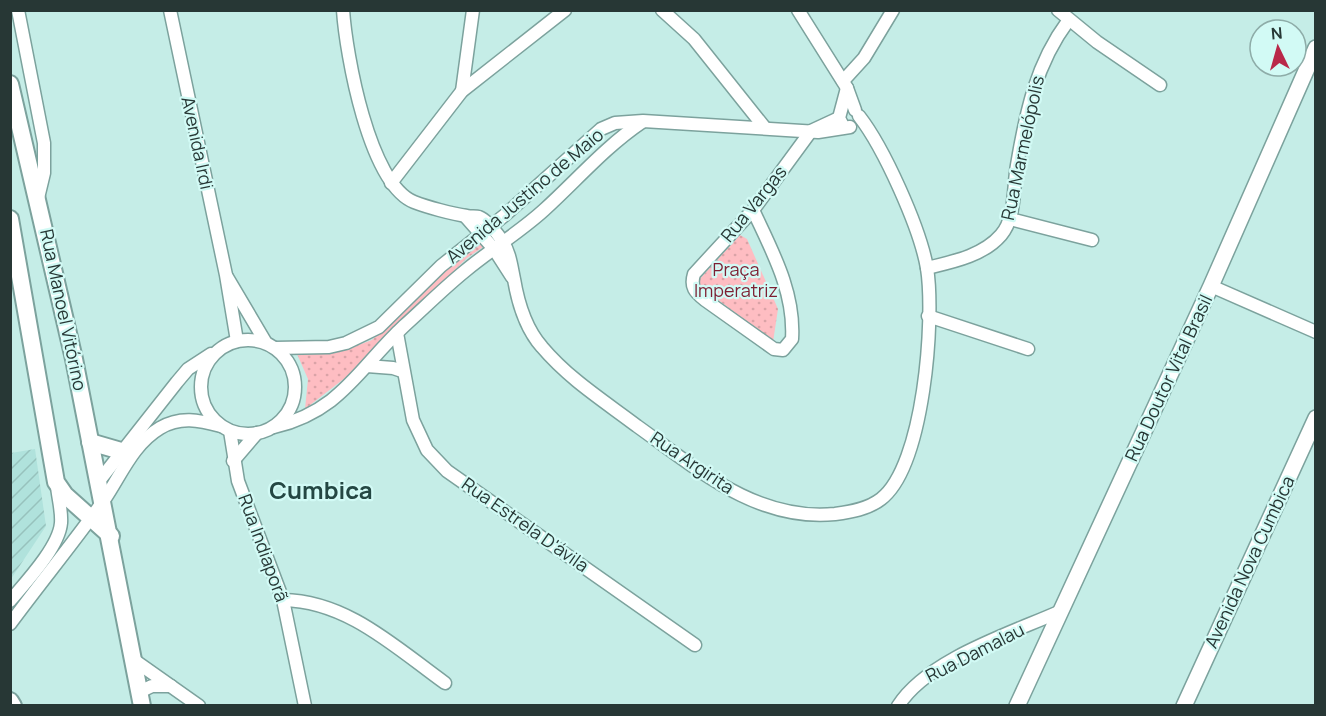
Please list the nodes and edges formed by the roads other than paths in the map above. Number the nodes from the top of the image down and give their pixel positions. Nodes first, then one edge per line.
1 (18, 10) edge
2 (170, 10) edge
3 (343, 10) edge
4 (472, 10) edge
5 (565, 10) edge
6 (662, 10) edge
7 (798, 10) edge
8 (893, 10) edge
9 (1058, 10) edge
10 (1068, 21) junction
11 (1316, 48) edge
12 (10, 84) edge
13 (845, 85) junction
14 (1160, 85) dead end
15 (462, 91) junction
16 (745, 102) junction
17 (850, 118) junction
18 (643, 121) junction
19 (739, 126) junction
20 (765, 128) junction
21 (811, 131) junction
22 (391, 183) junction
23 (38, 198) junction
24 (753, 210) junction
25 (10, 219) edge
26 (1010, 219) junction
27 (485, 230) junction
28 (1092, 240) dead end
29 (498, 245) junction
30 (927, 268) junction
31 (226, 275) junction
32 (1211, 285) junction
33 (928, 316) junction
34 (1316, 332) edge
35 (397, 333) junction
36 (237, 341) junction
37 (271, 346) junction
38 (1028, 349) dead end
39 (217, 351) junction
40 (367, 366) junction
41 (402, 371) junction
42 (1316, 418) edge
43 (274, 427) junction
44 (226, 428) junction
45 (257, 433) junction
46 (90, 442) junction
47 (121, 451) junction
48 (233, 461) junction
49 (56, 482) junction
50 (99, 482) junction
51 (103, 500) junction
52 (89, 516) junction
53 (111, 536) junction
54 (283, 600) junction
55 (10, 601) edge
56 (1061, 611) junction
57 (10, 624) edge
58 (694, 645) dead end
59 (132, 658) junction
60 (445, 683) dead end
61 (171, 686) junction
62 (140, 699) edge
63 (10, 701) edge
64 (13, 705) edge
65 (199, 705) edge
66 (305, 705) edge
67 (898, 705) edge
68 (1017, 705) edge
69 (1184, 705) edge

1 - 23 street
2 - 31 street, Avenida Irdi
3 - 22 street
4 - 15 street
5 - 15 street
6 - 16 street
7 - 13 street
8 - 13 street
9 - 10 street
10 - 14 street
10 - 26 street, Rua Marmelópolis
11 - 32 street, Rua Doutor Vital Brasil
12 - 23 main road, Rua Manoel Vitórino
13 - 17 street
15 - 22 street
16 - 19 street
16 - 20 street
17 - 21 street
17 - 30 street, Rua Argirita
18 - 19 street
18 - 27 street, Avenida Justino de Maio
18 - 29 street, Avenida Justino de Maio
19 - 20 street
20 - 21 street
21 - 24 street, Rua Vargas
22 - 27 street
23 - 46 main road, Rua Manoel Vitórino
24 - 24 street, Rua Vargas
25 - 49 main road, Rua Manoel Vitórino
26 - 28 street
26 - 30 street, Rua Marmelópolis
27 - 29 street, Rua Argirita
27 - 37 street, Avenida Justino de Maio
29 - 33 street, Rua Argirita
29 - 35 street, Avenida Justino de Maio
30 - 33 street, Rua Argirita
31 - 36 street, Avenida Irdi
31 - 37 street, Avenida Irdi
32 - 34 street
32 - 56 street, Rua Doutor Vital Brasil
33 - 38 street
35 - 40 street, Avenida Justino de Maio
35 - 41 street, Rua Estrela D'ávila
36 - 37 street
36 - 39 street
37 - 43 street
39 - 44 street
39 - 47 street
40 - 41 street
40 - 43 street, Avenida Justino de Maio
41 - 58 street, Rua Estrela D'ávila
42 - 69 street, Avenida Nova Cumbica
43 - 45 street
44 - 45 street
44 - 48 street, Rua Indiaporã
44 - 51 street
45 - 48 street
46 - 47 main road
46 - 50 main road, Rua Manoel Vitórino
47 - 50 street
48 - 54 street, Rua Indiaporã
49 - 52 main road
49 - 55 street, Rua Manoel Vitórino
50 - 51 main road, Rua Manoel Vitórino
51 - 52 street
51 - 53 main road, Rua Manoel Vitórino
52 - 53 main road
52 - 57 street
53 - 59 main road, Rua Manoel Vitórino
54 - 60 street
54 - 66 street, Rua Indiaporã
56 - 67 street, Rua Damalau
56 - 68 street, Rua Doutor Vital Brasil
59 - 61 street
59 - 62 main road, Rua Manoel Vitórino
61 - 62 street
61 - 65 street
63 - 64 main road

